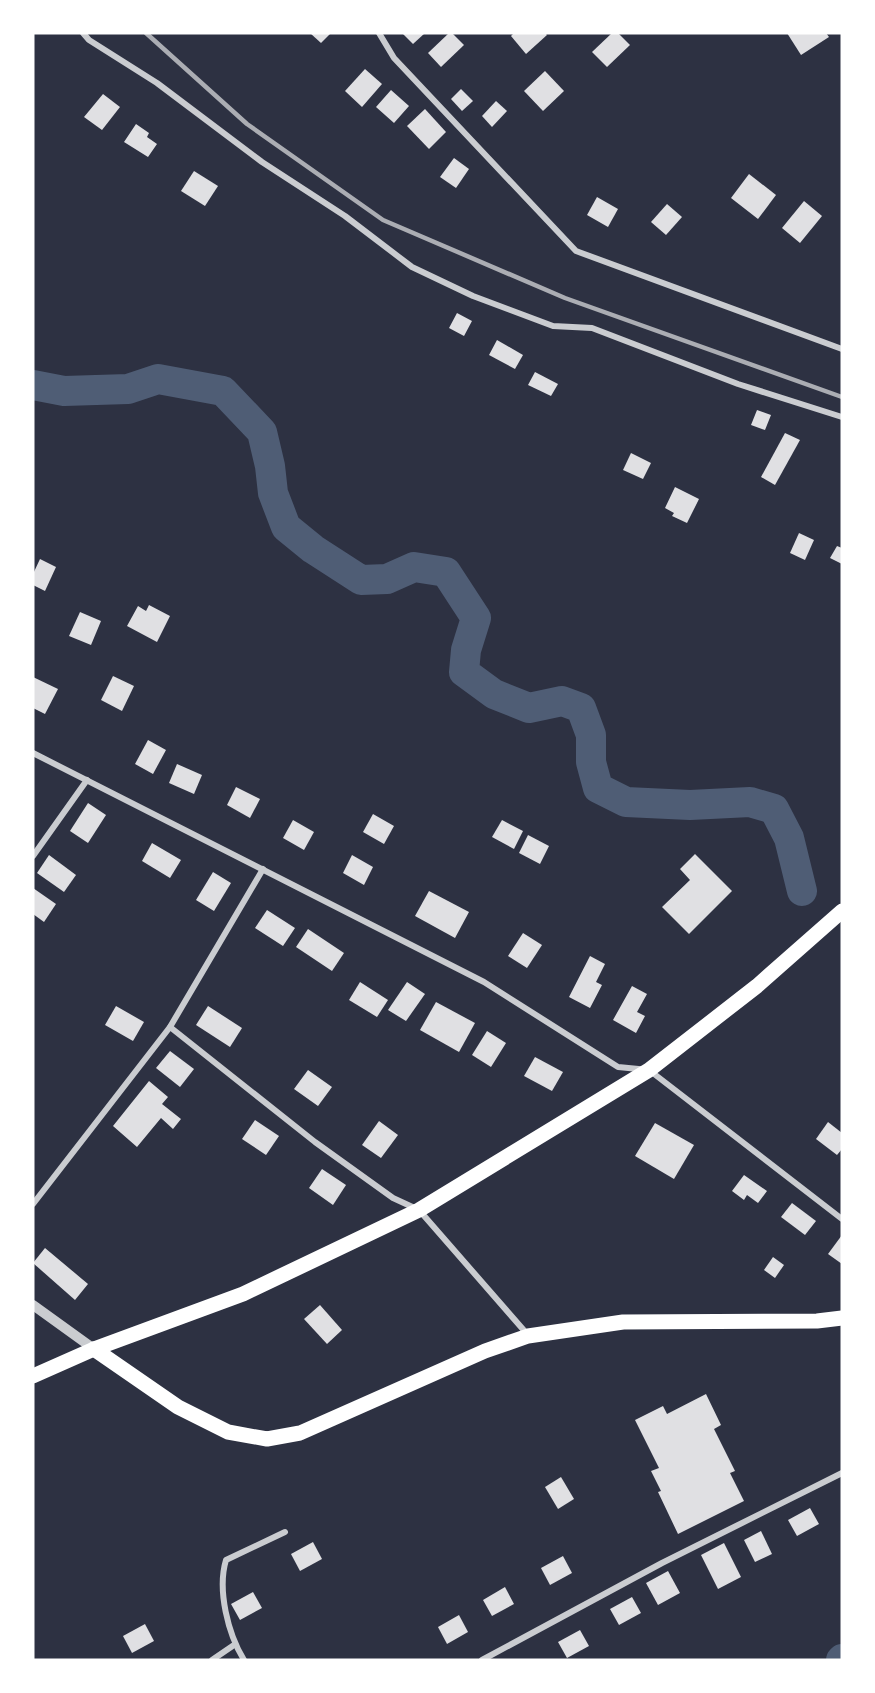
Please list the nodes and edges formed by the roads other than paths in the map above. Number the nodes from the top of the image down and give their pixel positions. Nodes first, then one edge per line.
1 (83, 33) edge
2 (379, 33) edge
3 (842, 349) edge
4 (842, 417) edge
5 (33, 753) edge
6 (87, 780) junction
7 (33, 856) edge
8 (263, 869) junction
9 (842, 911) edge
10 (170, 1027) junction
11 (649, 1070) junction
12 (33, 1204) edge
13 (420, 1210) junction
14 (842, 1219) edge
15 (33, 1305) edge
16 (842, 1318) edge
17 (528, 1336) junction
18 (94, 1349) junction
19 (33, 1376) edge
20 (842, 1473) edge
21 (285, 1532) dead end
22 (234, 1645) junction
23 (212, 1660) edge
24 (244, 1660) edge
25 (482, 1660) edge

1 - 4 street
2 - 3 street
5 - 6 street
6 - 7 street
6 - 8 street
8 - 10 street
8 - 11 street
9 - 11 main road
10 - 12 street
10 - 13 street
11 - 13 main road
11 - 14 street
13 - 17 street
13 - 18 main road
15 - 18 street
16 - 17 main road
17 - 18 main road
18 - 19 main road
20 - 25 street
21 - 22 street
22 - 23 street
22 - 24 street

